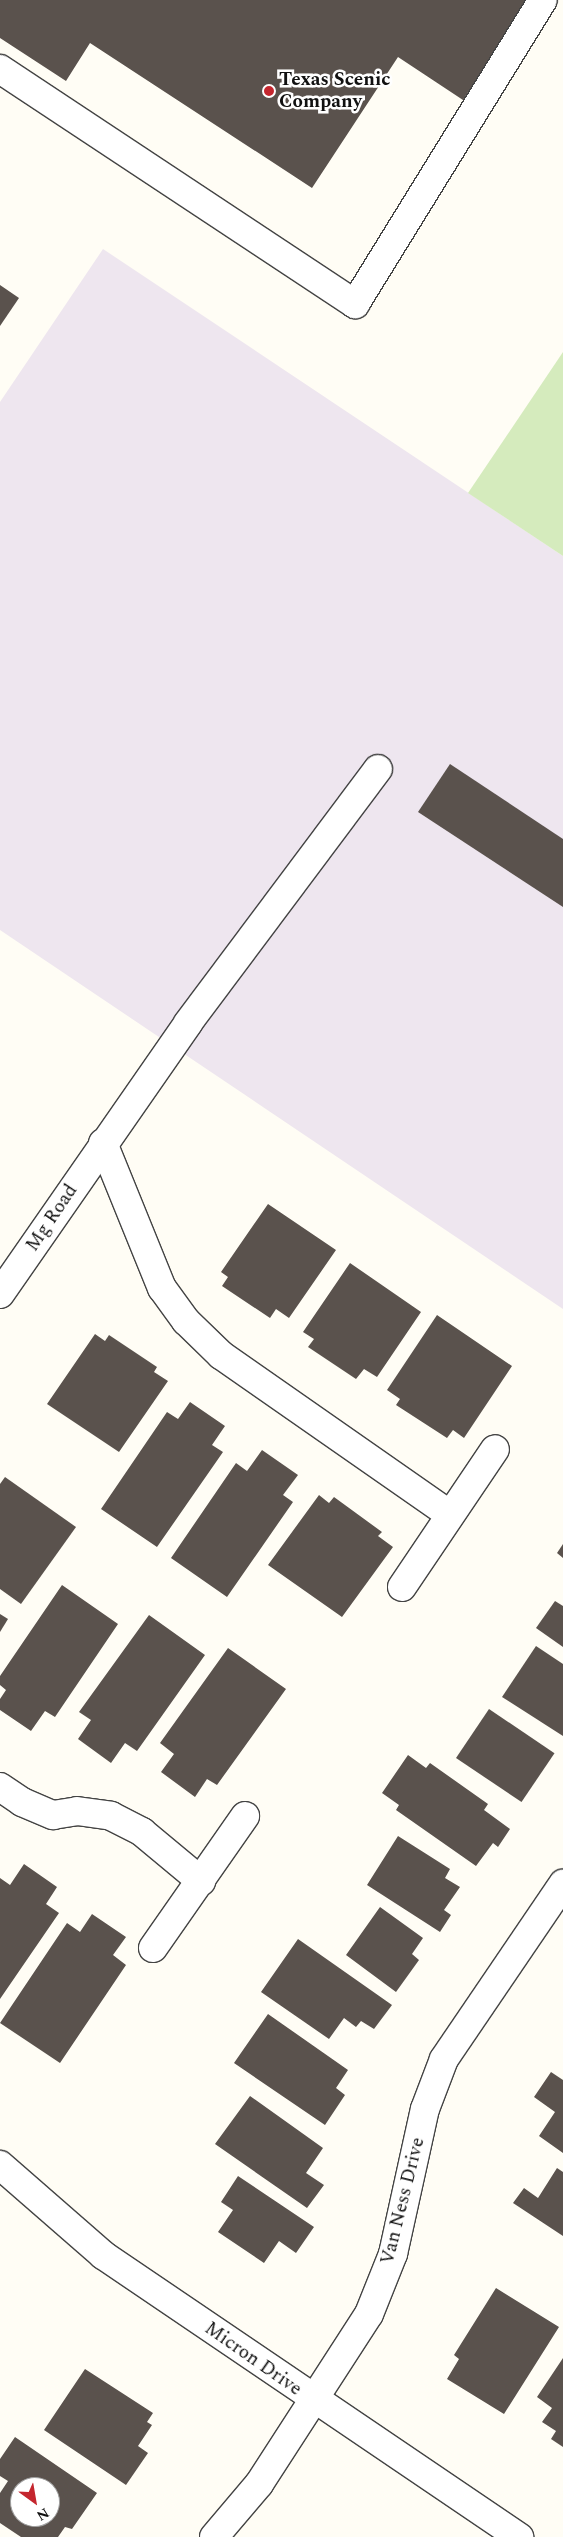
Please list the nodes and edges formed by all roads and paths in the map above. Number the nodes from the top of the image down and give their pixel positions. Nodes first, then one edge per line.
1 (543, 0) edge
2 (0, 69) edge
3 (378, 769) dead end
4 (103, 1143) junction
5 (0, 1294) edge
6 (495, 1449) dead end
7 (450, 1515) junction
8 (402, 1587) dead end
9 (0, 1787) edge
10 (245, 1816) dead end
11 (201, 1880) junction
12 (563, 1884) edge
13 (153, 1948) dead end
14 (0, 2165) edge
15 (312, 2399) junction
16 (214, 2537) edge
17 (519, 2537) edge

1 - 2 street
3 - 4 street, Mg Road
4 - 5 street, Mg Road
4 - 7 street
6 - 7 street
7 - 8 street
9 - 11 street
10 - 11 street
11 - 13 street
12 - 15 street, Van Ness Drive
14 - 15 street, Micron Drive
15 - 16 street, Van Ness Drive
15 - 17 street, Micron Drive

